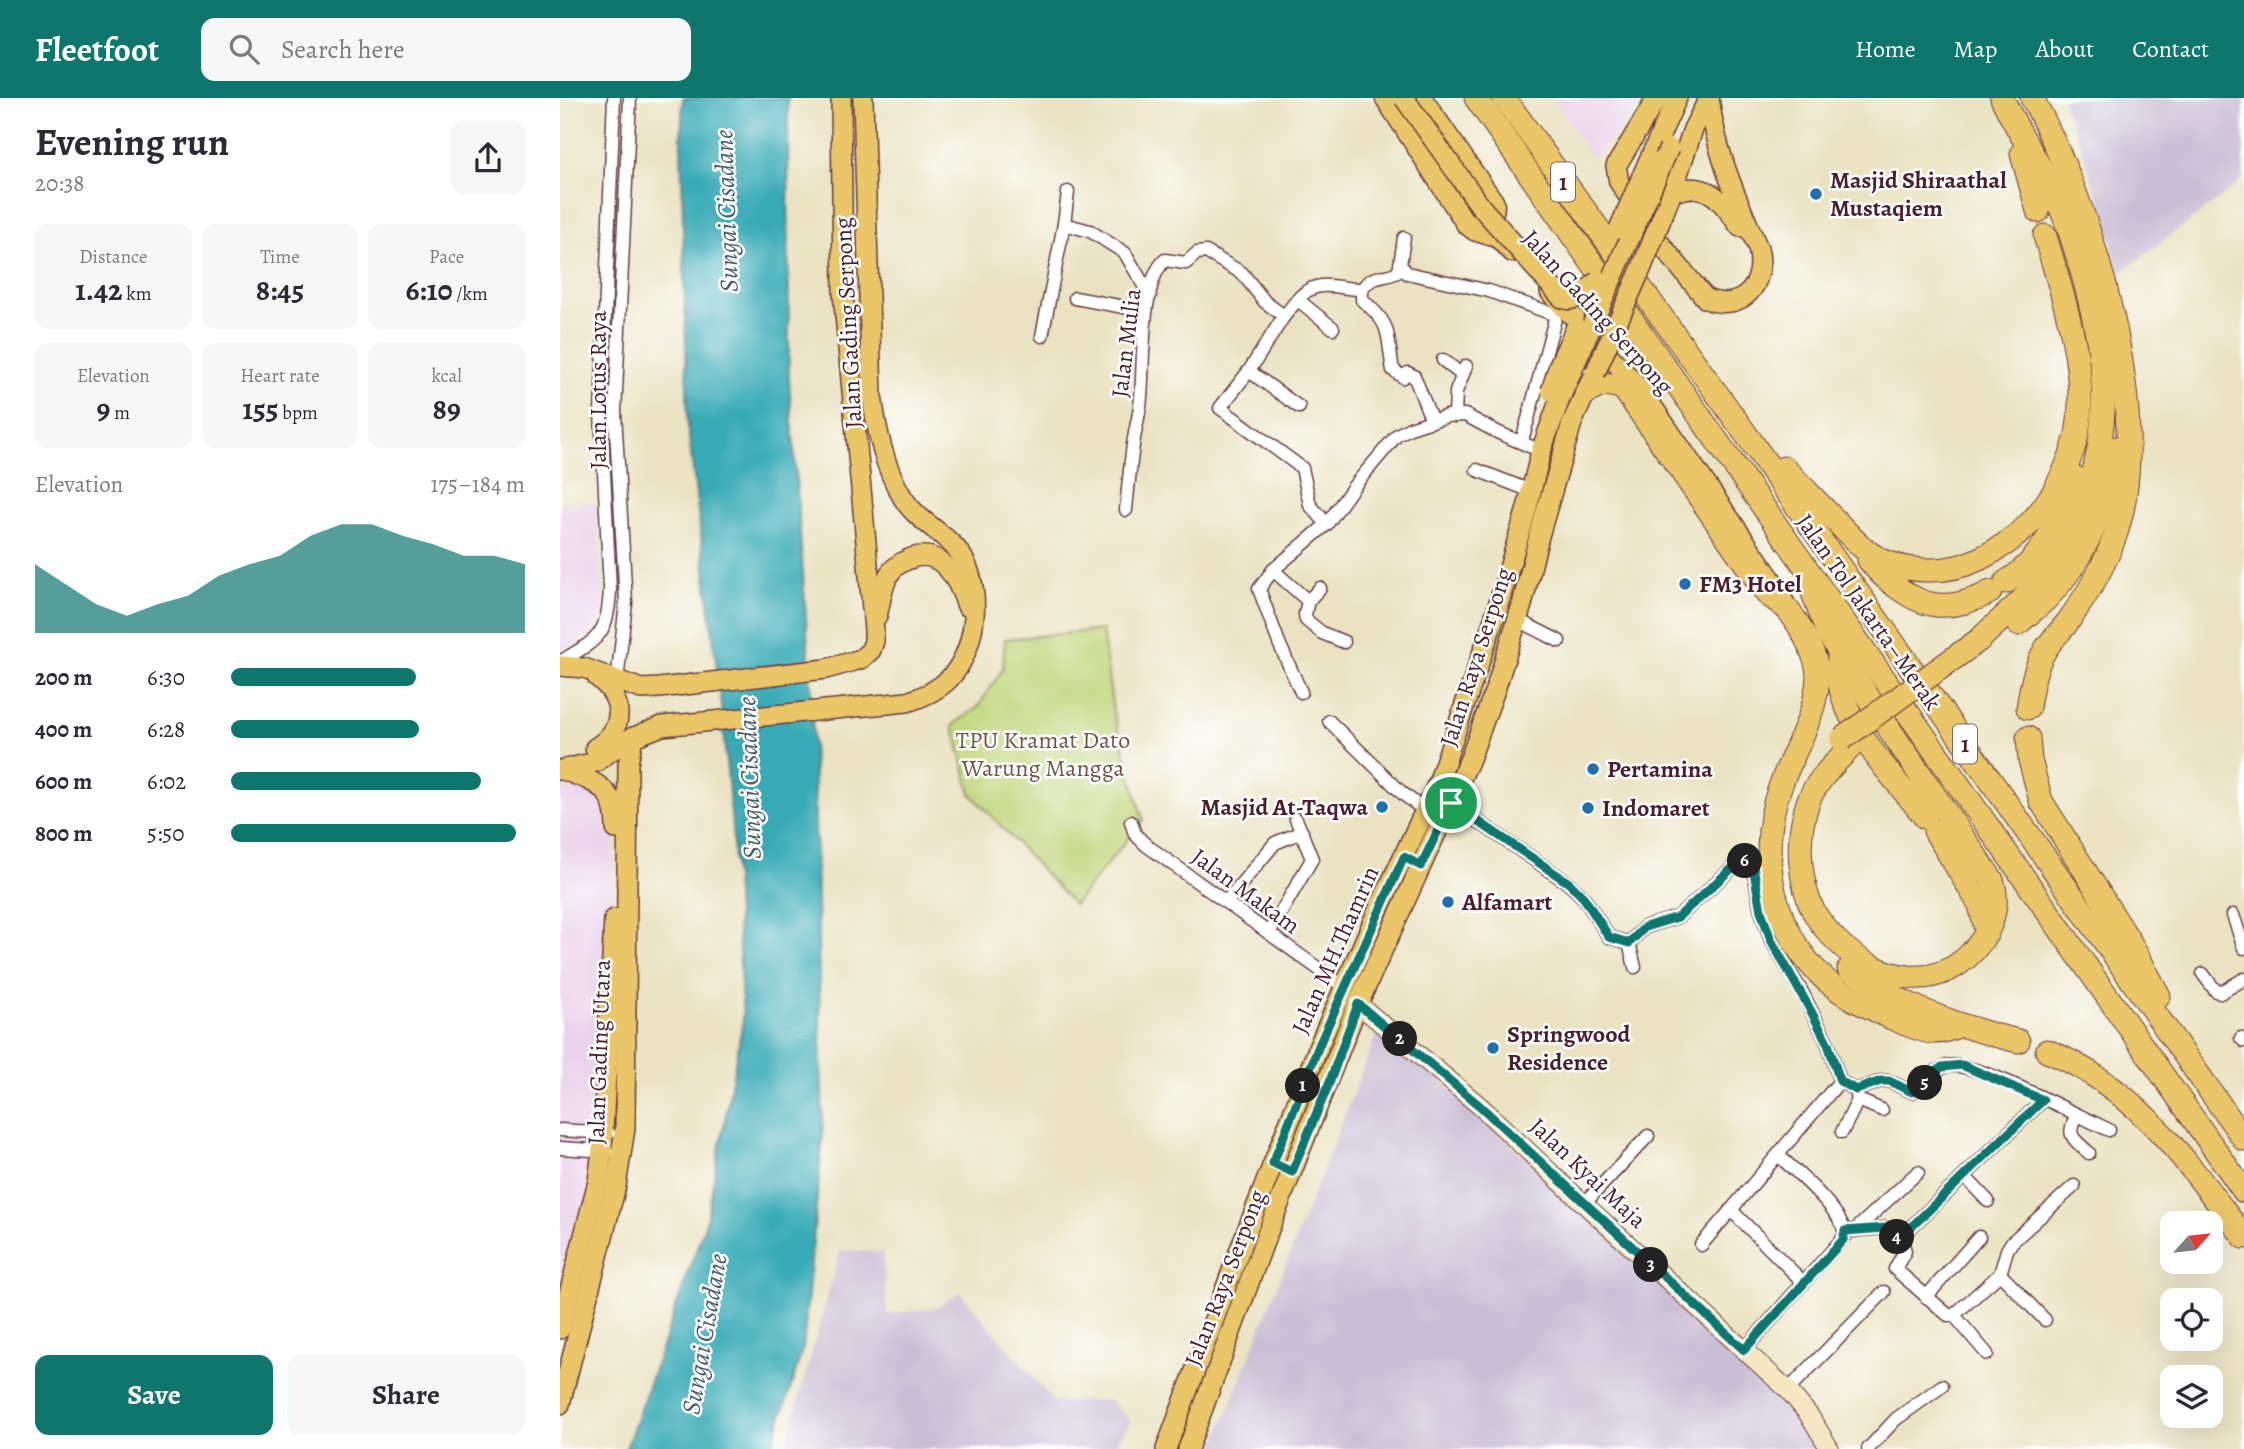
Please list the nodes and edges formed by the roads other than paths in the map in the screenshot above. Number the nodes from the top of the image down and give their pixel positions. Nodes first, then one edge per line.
1 (614, 98) edge
2 (630, 98) edge
3 (841, 98) edge
4 (863, 98) edge
5 (1385, 98) edge
6 (1404, 98) edge
7 (1422, 98) edge
8 (1476, 98) edge
9 (1504, 98) edge
10 (1657, 98) edge
11 (1677, 98) edge
12 (1689, 98) edge
13 (1709, 98) edge
14 (2002, 98) edge
15 (2032, 98) edge
16 (2014, 122) junction
17 (1671, 152) junction
18 (1068, 192) dead end
19 (1671, 194) junction
20 (1450, 200) junction
21 (2038, 211) dead end
22 (1064, 224) junction
23 (2045, 236) dead end
24 (1404, 238) dead end
25 (1402, 269) junction
26 (1598, 281) junction
27 (1362, 289) junction
28 (1696, 289) junction
29 (1150, 296) junction
30 (1075, 298) dead end
31 (1298, 300) junction
32 (2092, 310) junction
33 (1146, 311) junction
34 (1284, 316) junction
35 (1333, 328) dead end
36 (1042, 336) dead end
37 (2118, 346) junction
38 (1443, 360) dead end
39 (1249, 371) junction
40 (1590, 383) junction
41 (1559, 399) junction
42 (1299, 407) dead end
43 (1455, 415) junction
44 (1432, 421) junction
45 (1738, 423) junction
46 (1522, 441) junction
47 (1541, 451) junction
48 (1561, 459) junction
49 (1477, 470) dead end
50 (1529, 500) junction
51 (1126, 510) dead end
52 (1327, 524) junction
53 (1848, 533) junction
54 (1800, 559) junction
55 (1273, 570) junction
56 (1320, 588) dead end
57 (1308, 601) junction
58 (1787, 608) junction
59 (609, 614) junction
60 (1518, 620) junction
61 (624, 621) junction
62 (973, 623) junction
63 (874, 630) junction
64 (1559, 641) dead end
65 (1344, 642) dead end
66 (1983, 645) junction
67 (1839, 650) junction
68 (560, 664) edge
69 (588, 670) junction
70 (617, 681) junction
71 (1301, 692) dead end
72 (2028, 708) dead end
73 (1329, 720) dead end
74 (629, 738) junction
75 (2028, 738) dead end
76 (1846, 744) junction
77 (561, 765) edge
78 (1451, 803) junction
79 (1425, 811) junction
80 (1296, 819) dead end
81 (1131, 822) dead end
82 (1302, 832) junction
83 (1412, 861) junction
84 (1226, 902) junction
85 (2233, 915) dead end
86 (1269, 933) junction
87 (1987, 933) junction
88 (1629, 943) junction
89 (2244, 948) edge
90 (1635, 967) dead end
91 (2203, 974) dead end
92 (2244, 979) edge
93 (1345, 987) junction
94 (1358, 1004) junction
95 (1961, 1026) junction
96 (2018, 1041) dead end
97 (2047, 1051) dead end
98 (2192, 1065) junction
99 (1840, 1081) junction
100 (1857, 1095) junction
101 (2043, 1100) junction
102 (1882, 1110) dead end
103 (2077, 1115) junction
104 (560, 1130) edge
105 (2109, 1130) dead end
106 (1842, 1132) dead end
107 (1648, 1136) dead end
108 (2244, 1139) edge
109 (613, 1142) junction
110 (560, 1148) edge
111 (2089, 1153) dead end
112 (1777, 1155) junction
113 (1273, 1163) junction
114 (1918, 1171) dead end
115 (1292, 1172) junction
116 (1964, 1176) junction
117 (2074, 1186) dead end
118 (2244, 1191) edge
119 (1988, 1201) dead end
120 (1584, 1204) junction
121 (1731, 1210) junction
122 (1850, 1231) junction
123 (1979, 1237) dead end
124 (2244, 1237) edge
125 (1902, 1241) junction
126 (1701, 1245) dead end
127 (2000, 1274) junction
128 (1804, 1283) junction
129 (1884, 1292) dead end
130 (1926, 1297) junction
131 (1954, 1315) junction
132 (2045, 1320) dead end
133 (560, 1329) edge
134 (1744, 1350) junction
135 (1987, 1353) dead end
136 (1942, 1386) dead end
137 (1788, 1390) junction
138 (560, 1404) edge
139 (1166, 1449) edge
140 (1188, 1449) edge
141 (1830, 1449) edge
142 (1868, 1449) edge

1 - 59 street, Jalan Lotus Raya
2 - 61 street, Jalan Lotus Raya
3 - 63 main road, Jalan Gading Serpong
4 - 62 main road, Jalan Gading Serpong
5 - 20 main road, Jalan Gading Serpong
6 - 26 main road, Jalan Gading Serpong, bridge
7 - 20 main road
8 - 54 highway, Jalan Tol Jakarta–Merak / 1
9 - 45 highway, Jalan Tol Jakarta–Merak / 1
10 - 28 main road
11 - 17 main road
12 - 17 main road
13 - 17 main road
13 - 28 main road
14 - 16 highway
15 - 37 highway
16 - 21 highway
16 - 32 highway
17 - 19 main road, Jalan Raya Serpong
17 - 26 main road, bridge
17 - 41 main road
18 - 22 street
19 - 28 main road
19 - 40 main road, Jalan Raya Serpong, bridge
20 - 58 main road, Jalan Gading Serpong
22 - 29 street
22 - 36 street
23 - 53 highway
24 - 25 street
25 - 27 street
25 - 46 street
26 - 41 main road, bridge
27 - 31 street
27 - 44 street
29 - 33 street, Jalan Mulia
29 - 34 street, Jalan Mulia
30 - 33 street
31 - 34 street
31 - 35 street
32 - 53 highway
32 - 66 highway
33 - 51 street, Jalan Mulia
34 - 39 street
37 - 66 highway
37 - 72 highway
38 - 43 street
39 - 42 street
39 - 52 street
40 - 48 main road, Jalan Raya Serpong
40 - 58 highway
41 - 47 main road
41 - 48 main road, Jalan Raya Serpong
43 - 44 street
43 - 46 street
44 - 52 street
45 - 53 highway
45 - 98 highway, Jalan Tol Jakarta–Merak / 1
46 - 47 street
47 - 50 main road
48 - 60 main road, Jalan Raya Serpong
49 - 50 street
50 - 79 main road, Jalan MH.Thamrin
52 - 55 street
54 - 67 highway
54 - 118 highway, Jalan Tol Jakarta–Merak / 1
55 - 57 street
55 - 71 street
56 - 57 street
57 - 65 street
58 - 95 highway
59 - 61 street
59 - 68 street
60 - 64 street
60 - 78 main road, Jalan Raya Serpong
61 - 70 street, Jalan Lotus Raya
62 - 63 main road
62 - 74 main road, Jalan Gading Serpong
63 - 70 main road
66 - 76 highway
67 - 87 highway
67 - 87 highway
68 - 69 main road
69 - 70 main road
69 - 77 main road
73 - 79 street
74 - 77 main road, Jalan Gading Serpong
74 - 109 main road, Jalan Gading Utara
75 - 98 highway
76 - 87 highway
76 - 95 highway
77 - 109 main road, Jalan Gading Utara
78 - 83 main road, Jalan Raya Serpong
78 - 88 street
79 - 83 main road, Jalan MH.Thamrin
80 - 82 street
81 - 84 street, Jalan Makam
82 - 84 street
82 - 86 street
83 - 93 main road, Jalan MH.Thamrin
83 - 94 main road, Jalan Raya Serpong
84 - 86 street, Jalan Makam
85 - 89 street
86 - 93 street, Jalan Makam
88 - 90 street
88 - 99 street
91 - 92 street
93 - 113 main road, Jalan MH.Thamrin
94 - 115 main road, Jalan Raya Serpong
94 - 120 main road, Jalan Kyai Maja
95 - 96 highway
97 - 124 highway
98 - 108 highway, Jalan Tol Jakarta–Merak / 1
99 - 100 street
99 - 112 street
100 - 101 street
100 - 102 street
100 - 106 street
101 - 103 street
101 - 116 street
103 - 105 street
103 - 111 street
104 - 109 street
107 - 120 street
109 - 110 street
109 - 133 main road, Jalan Gading Utara
109 - 138 main road, Jalan Gading Utara
112 - 121 street
112 - 122 street
113 - 115 main road
113 - 139 main road, Jalan MH.Thamrin
114 - 122 street
115 - 140 main road, Jalan Raya Serpong
116 - 119 street
116 - 125 street
117 - 127 street
120 - 134 main road, Jalan Kyai Maja
121 - 126 street
121 - 128 street
122 - 125 street
122 - 128 street
123 - 130 street
125 - 130 street
127 - 131 street
127 - 132 street
128 - 134 street
129 - 137 street
130 - 131 street
131 - 135 street
134 - 137 main road, Jalan Kyai Maja
136 - 142 street
137 - 141 main road, Jalan Kyai Maja

